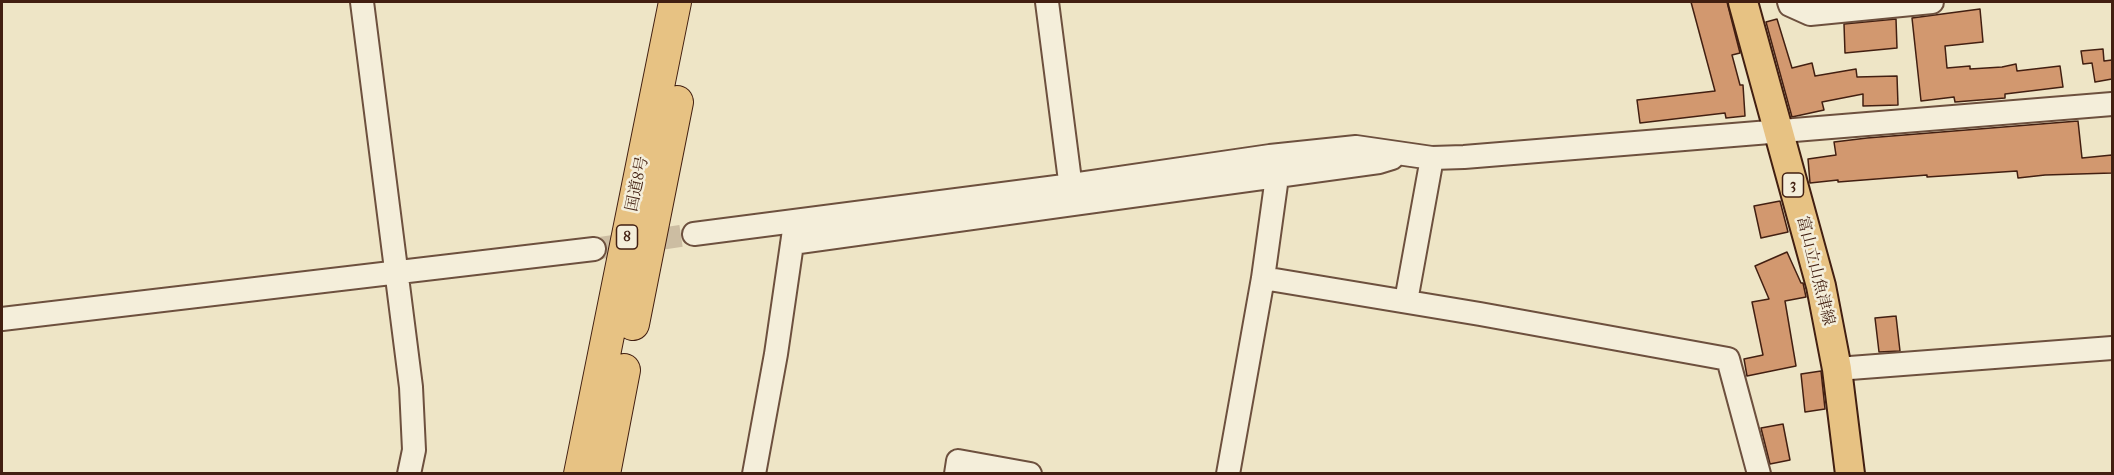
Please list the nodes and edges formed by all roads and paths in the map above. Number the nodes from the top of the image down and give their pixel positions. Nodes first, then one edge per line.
1 (362, 2) edge
2 (675, 2) edge
3 (697, 2) edge
4 (1047, 2) edge
5 (1743, 2) edge
6 (1789, 2) edge
7 (1932, 2) edge
8 (2112, 104) edge
9 (1779, 132) junction
10 (1398, 152) junction
11 (1432, 158) junction
12 (1277, 177) junction
13 (1073, 194) junction
14 (794, 233) junction
15 (694, 234) tunnel mouth
16 (594, 249) tunnel mouth
17 (397, 273) junction
18 (1263, 278) junction
19 (1406, 301) junction
20 (2, 320) edge
21 (2112, 348) edge
22 (1837, 369) junction
23 (409, 474) edge
24 (580, 474) edge
25 (604, 474) edge
26 (754, 474) edge
27 (956, 474) edge
28 (1030, 474) edge
29 (1228, 474) edge
30 (1759, 474) edge
31 (1850, 474) edge

1 - 17 street
2 - 24 highway, 国道8号 / 8
3 - 25 highway, 国道8号 / 8
4 - 13 street
5 - 9 main road, 富山立山魚津線 / 3
6 - 7 street
8 - 9 street
9 - 11 street
9 - 22 main road, 富山立山魚津線 / 3
10 - 11 street
10 - 12 street
10 - 13 street
11 - 19 street
12 - 13 street
12 - 18 street
13 - 14 street
14 - 15 street
14 - 26 street
16 - 17 street
17 - 20 street
17 - 23 street
18 - 19 street
18 - 29 street
19 - 30 street
21 - 22 street
22 - 31 main road, 富山立山魚津線 / 3
27 - 28 street

